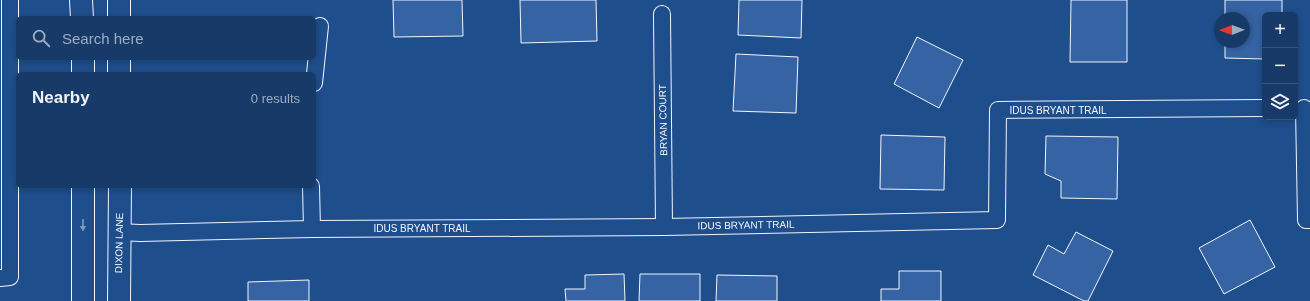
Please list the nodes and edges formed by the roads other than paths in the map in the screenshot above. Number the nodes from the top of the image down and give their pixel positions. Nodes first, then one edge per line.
1 (10, 0) edge
2 (81, 0) edge
3 (119, 0) edge
4 (662, 14) dead end
5 (82, 16) edge
6 (119, 16) edge
7 (320, 26) dead end
8 (83, 60) edge
9 (119, 60) edge
10 (83, 72) edge
11 (119, 72) edge
12 (315, 72) edge
13 (1262, 108) edge
14 (1303, 108) edge
15 (83, 188) edge
16 (120, 188) edge
17 (311, 188) edge
18 (1310, 220) edge
19 (664, 227) junction
20 (312, 229) junction
21 (119, 232) junction
22 (5, 278) edge
23 (83, 301) edge
24 (118, 301) edge

1 - 22 street
2 - 5 main road
3 - 6 main road
4 - 19 street, BRYAN COURT
7 - 12 street
8 - 10 main road
9 - 11 main road
13 - 19 street, IDUS BRYANT TRAIL
14 - 18 street
15 -> 23 main road
16 - 21 main road, DIXON LANE
17 - 20 street
19 - 20 street, IDUS BRYANT TRAIL
20 - 21 street, IDUS BRYANT TRAIL
21 - 24 main road, DIXON LANE

